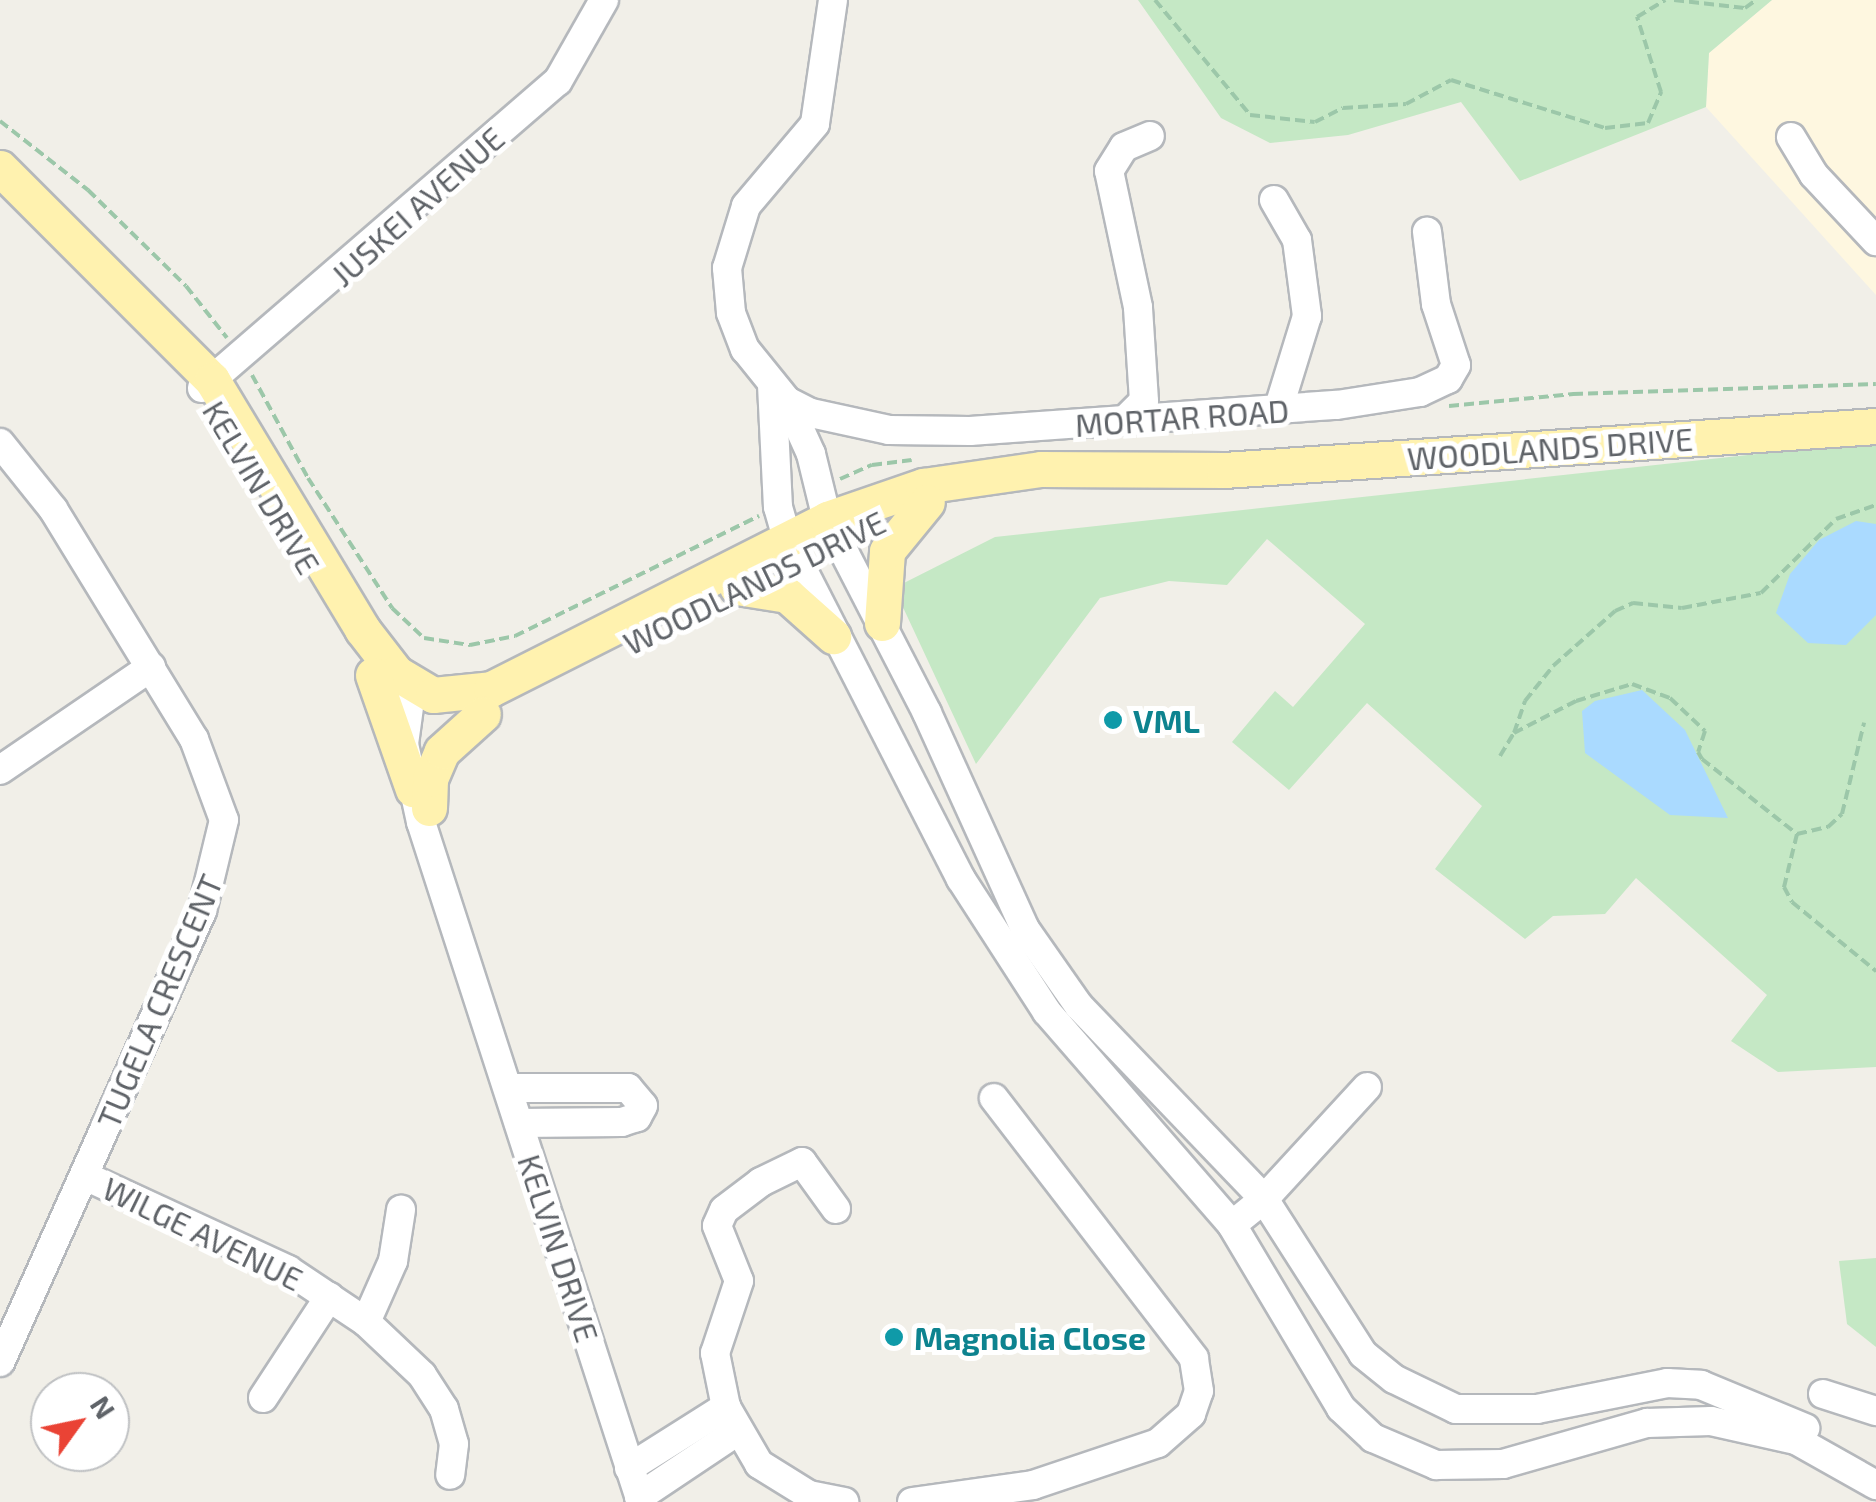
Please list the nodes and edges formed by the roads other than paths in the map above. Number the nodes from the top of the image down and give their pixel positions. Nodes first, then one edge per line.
1 (604, 0) edge
2 (833, 0) edge
3 (1150, 136) dead end
4 (1791, 137) dead end
5 (0, 168) edge
6 (1274, 200) dead end
7 (1873, 229) edge
8 (1427, 232) dead end
9 (207, 384) junction
10 (779, 393) junction
11 (1278, 410) junction
12 (1124, 421) junction
13 (1876, 426) edge
14 (0, 443) edge
15 (1224, 470) junction
16 (927, 502) junction
17 (831, 528) junction
18 (791, 548) junction
19 (737, 586) junction
20 (882, 624) junction
21 (833, 636) junction
22 (151, 668) junction
23 (373, 675) junction
24 (414, 698) junction
25 (483, 714) junction
26 (0, 770) edge
27 (421, 798) junction
28 (1367, 1087) dead end
29 (509, 1088) junction
30 (994, 1098) dead end
31 (519, 1123) junction
32 (568, 1123) junction
33 (532, 1164) junction
34 (85, 1176) junction
35 (1264, 1199) junction
36 (836, 1209) dead end
37 (401, 1210) dead end
38 (1232, 1225) junction
39 (329, 1297) junction
40 (366, 1322) junction
41 (0, 1362) edge
42 (1823, 1394) dead end
43 (262, 1398) dead end
44 (1876, 1411) edge
45 (613, 1417) junction
46 (732, 1419) junction
47 (678, 1439) junction
48 (1876, 1467) edge
49 (630, 1468) junction
50 (450, 1475) dead end
51 (1876, 1485) edge
52 (647, 1500) edge
53 (844, 1502) edge
54 (912, 1502) edge

1 - 9 street, JUSKEI AVENUE
2 - 10 street
3 - 12 street
4 - 7 street
5 - 9 main road, KELVIN DRIVE
6 - 11 street
8 - 11 street, MORTAR ROAD
9 - 23 main road, KELVIN DRIVE
9 - 24 main road, KELVIN DRIVE
10 - 12 street, MORTAR ROAD
10 - 17 street
10 - 18 street
11 - 12 street, MORTAR ROAD
13 - 15 main road, WOODLANDS DRIVE
14 - 22 street, TUGELA CRESCENT
15 - 16 main road, WOODLANDS DRIVE
15 - 17 main road, WOODLANDS DRIVE
16 - 17 main road, WOODLANDS DRIVE
16 - 20 main road
17 - 18 main road, WOODLANDS DRIVE
17 - 20 street
18 - 19 main road, WOODLANDS DRIVE
18 - 21 street
18 - 24 main road, WOODLANDS DRIVE
19 - 21 main road
19 - 25 main road, WOODLANDS DRIVE
20 - 35 street
21 - 38 street
22 - 26 street
22 - 34 street, TUGELA CRESCENT
23 - 24 main road, KELVIN DRIVE
23 - 27 main road
24 - 25 main road, WOODLANDS DRIVE
24 - 27 street, KELVIN DRIVE
25 - 27 main road
27 - 29 street, KELVIN DRIVE
28 - 35 street
29 - 31 street, KELVIN DRIVE
29 - 32 street
30 - 54 street
31 - 32 street
31 - 33 street, KELVIN DRIVE
32 - 33 street
33 - 45 street, KELVIN DRIVE
34 - 39 street, WILGE AVENUE
34 - 41 street, TUGELA CRESCENT
35 - 38 street
35 - 48 street
36 - 46 street
37 - 40 street
38 - 51 street
39 - 40 street, WILGE AVENUE
39 - 43 street
40 - 50 street, WILGE AVENUE
42 - 44 street
45 - 47 street
45 - 49 street, KELVIN DRIVE
46 - 47 street
46 - 52 street
46 - 53 street
47 - 49 street
49 - 52 street, KELVIN DRIVE

